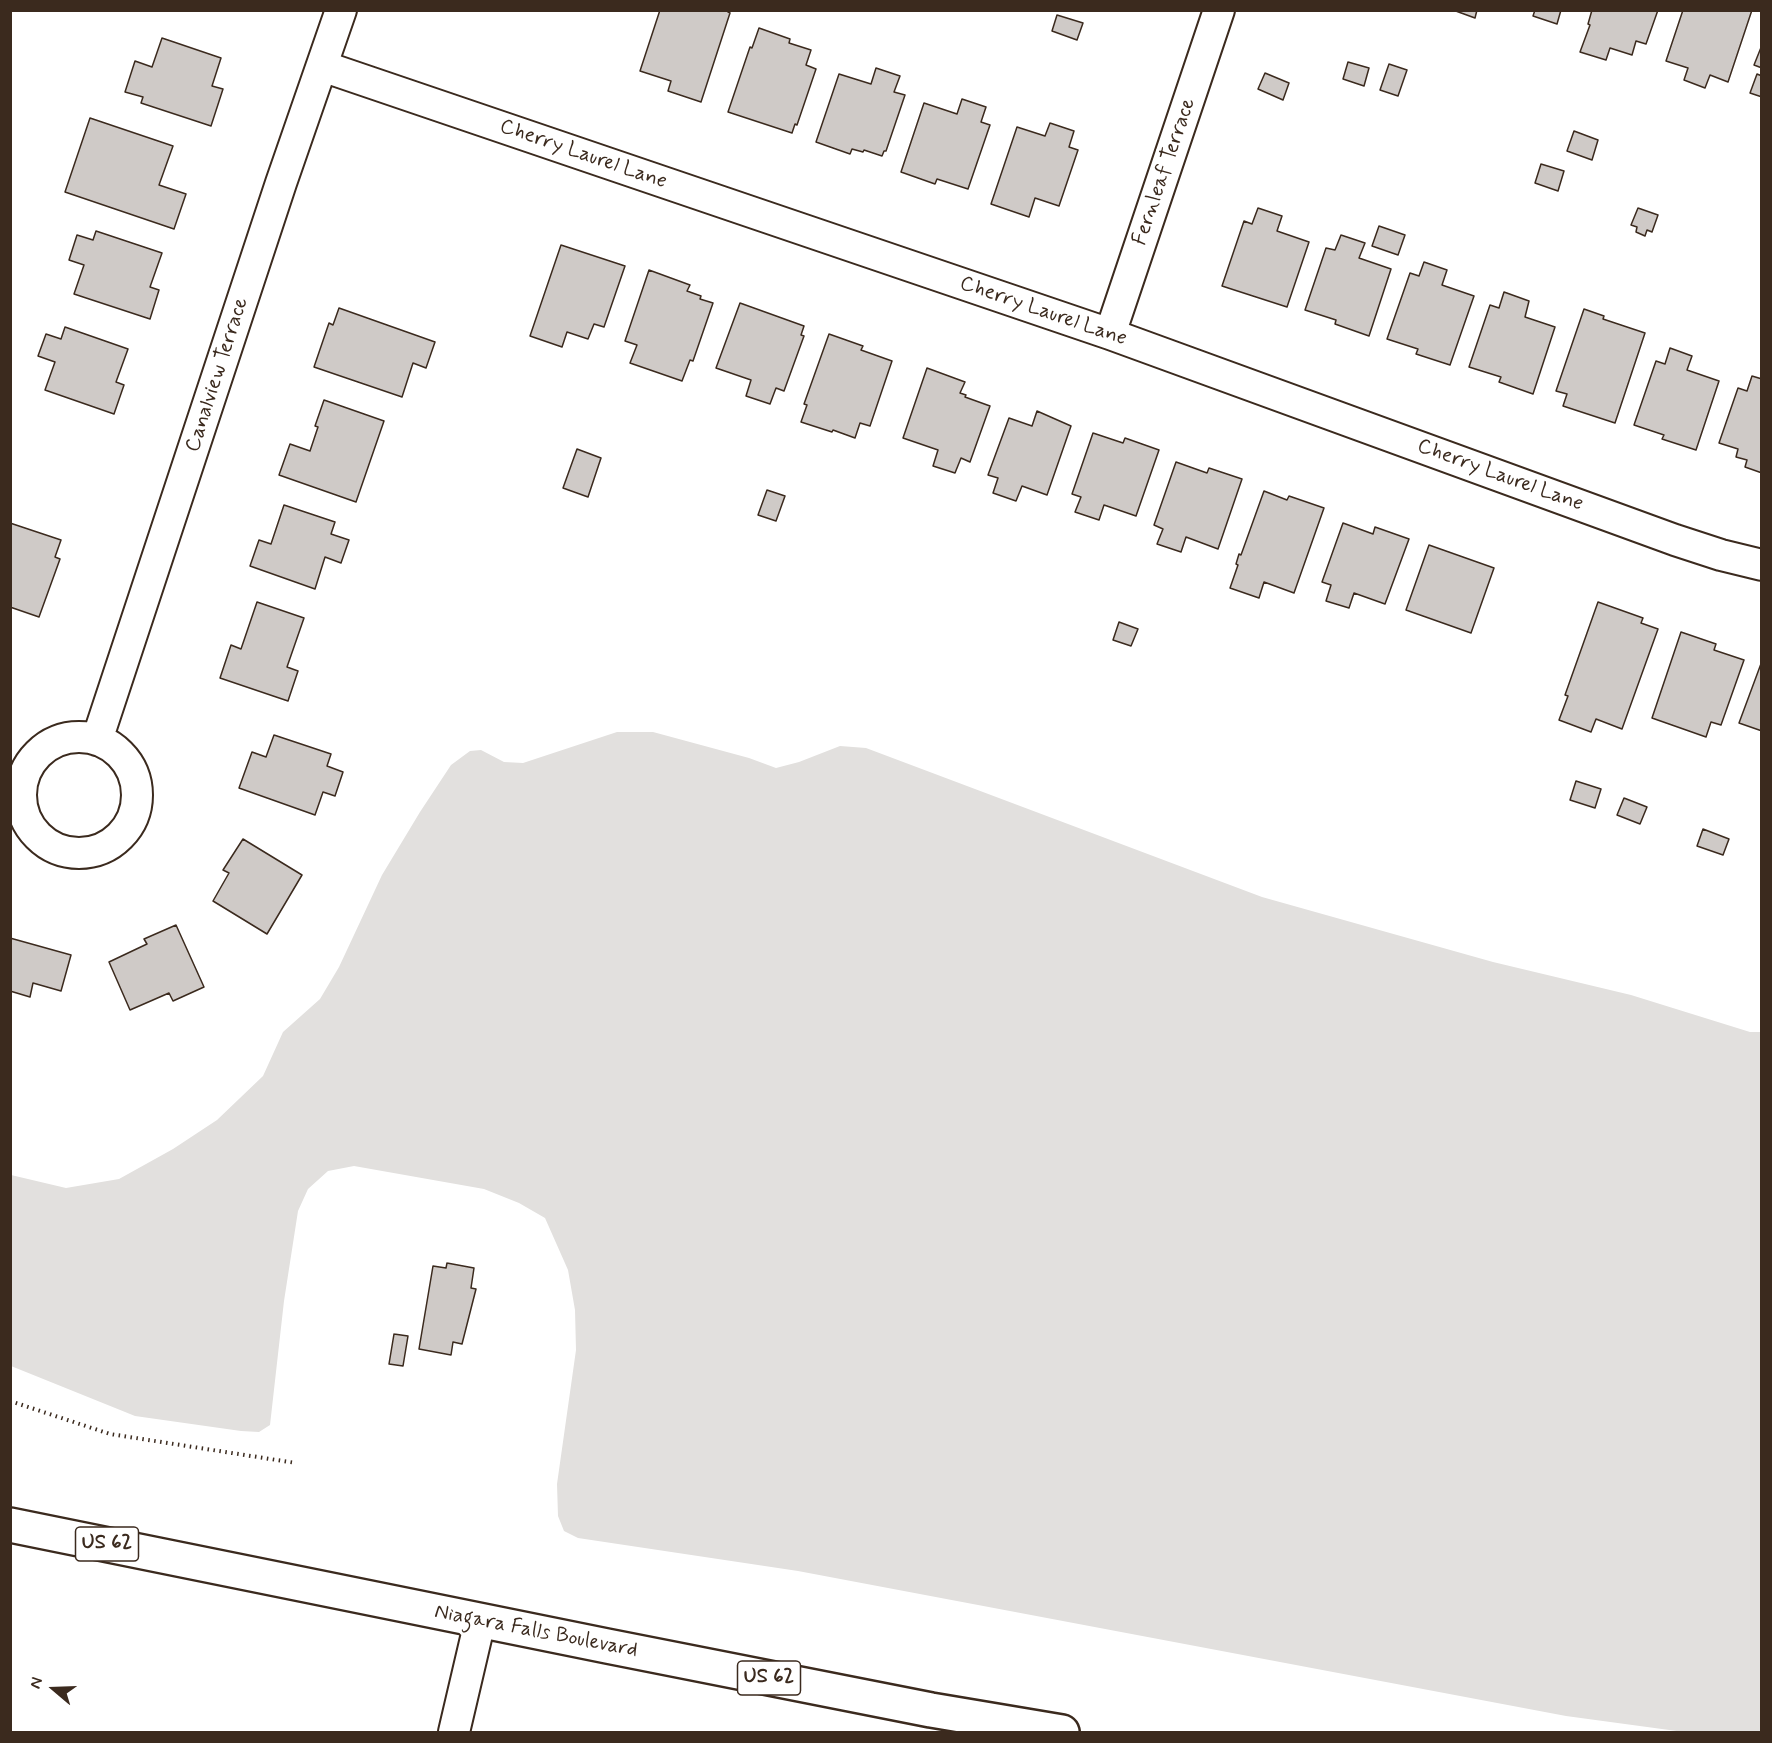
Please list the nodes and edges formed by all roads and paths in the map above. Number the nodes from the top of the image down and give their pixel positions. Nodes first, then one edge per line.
1 (341, 10) edge
2 (1219, 10) edge
3 (322, 66) junction
4 (1110, 334) junction
5 (1761, 565) edge
6 (97, 740) dead end
7 (10, 1401) edge
8 (296, 1463) dead end
9 (10, 1525) edge
10 (480, 1621) junction
11 (454, 1732) edge
12 (1062, 1732) edge

1 - 3 street, Canalview Terrace
2 - 4 street, Fernleaf Terrace
3 - 4 street, Cherry Laurel Lane
3 - 6 street, Canalview Terrace
4 - 5 street, Cherry Laurel Lane
7 - 8 path
9 - 10 main road, Niagara Falls Boulevard / US 62
10 - 11 street
10 - 12 main road, Niagara Falls Boulevard / US 62

